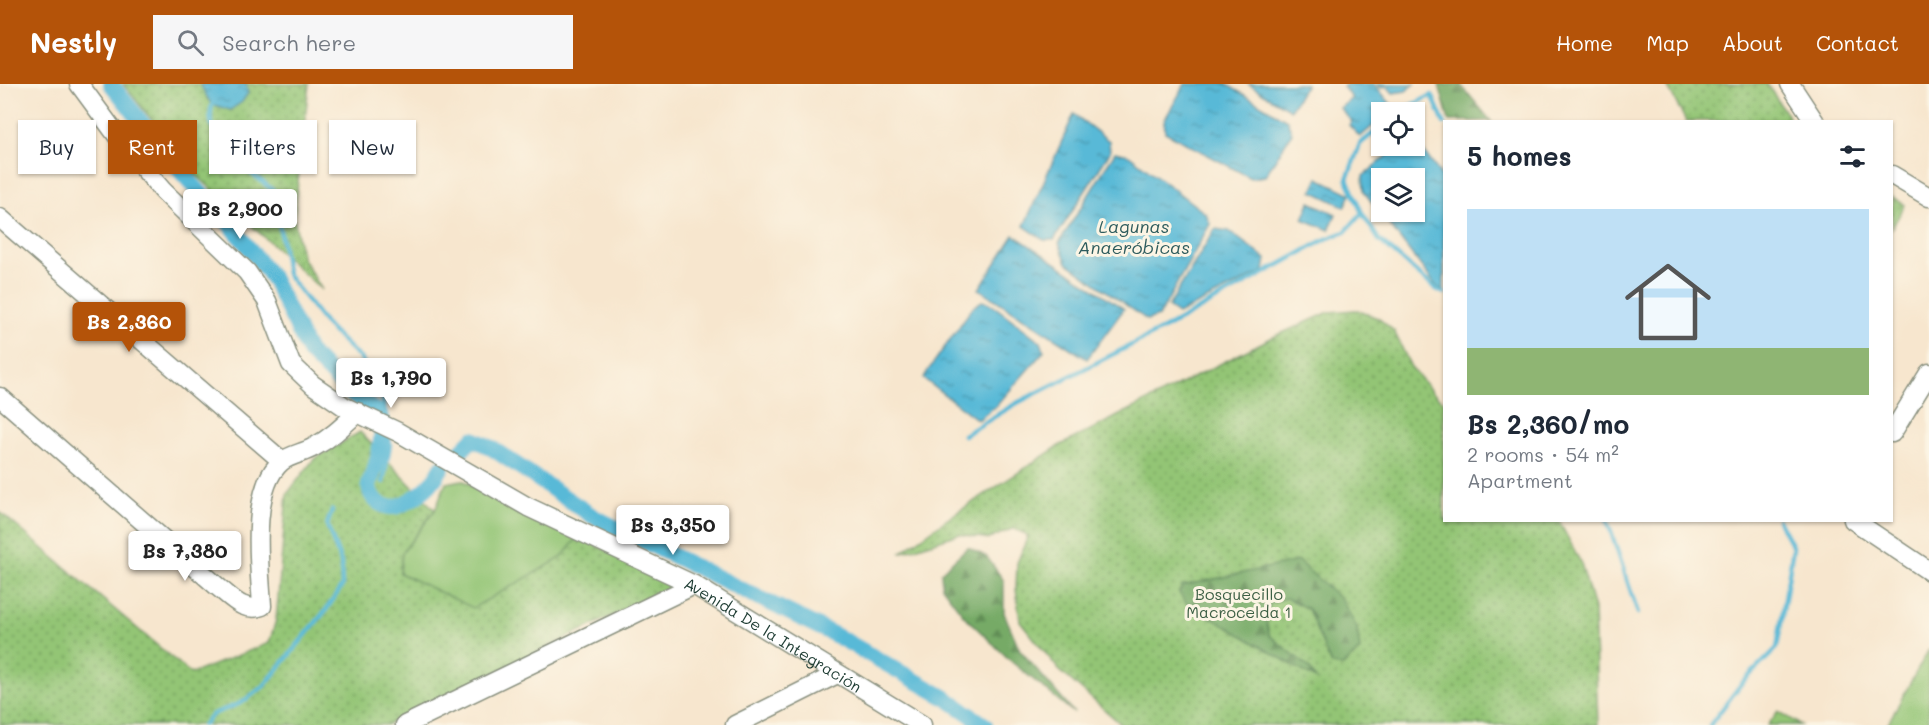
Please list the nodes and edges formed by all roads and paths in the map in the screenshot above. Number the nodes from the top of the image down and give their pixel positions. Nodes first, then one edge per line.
1 (79, 84) edge
2 (1790, 84) edge
3 (1814, 120) edge
4 (1893, 176) edge
5 (1929, 197) edge
6 (0, 218) edge
7 (1929, 372) edge
8 (0, 397) edge
9 (364, 416) junction
10 (1893, 431) edge
11 (282, 461) junction
12 (1855, 522) edge
13 (1929, 571) edge
14 (694, 585) junction
15 (837, 674) junction
16 (405, 725) edge
17 (735, 725) edge
18 (922, 725) edge

1 - 9 street, Avenida De la Integración
2 - 3 street
4 - 5 street
6 - 11 street
7 - 10 street
8 - 11 street
9 - 11 street
9 - 14 street, Avenida De la Integración
12 - 13 street
14 - 15 street, Avenida De la Integración
14 - 16 street
15 - 17 street
15 - 18 street, Avenida De la Integración

